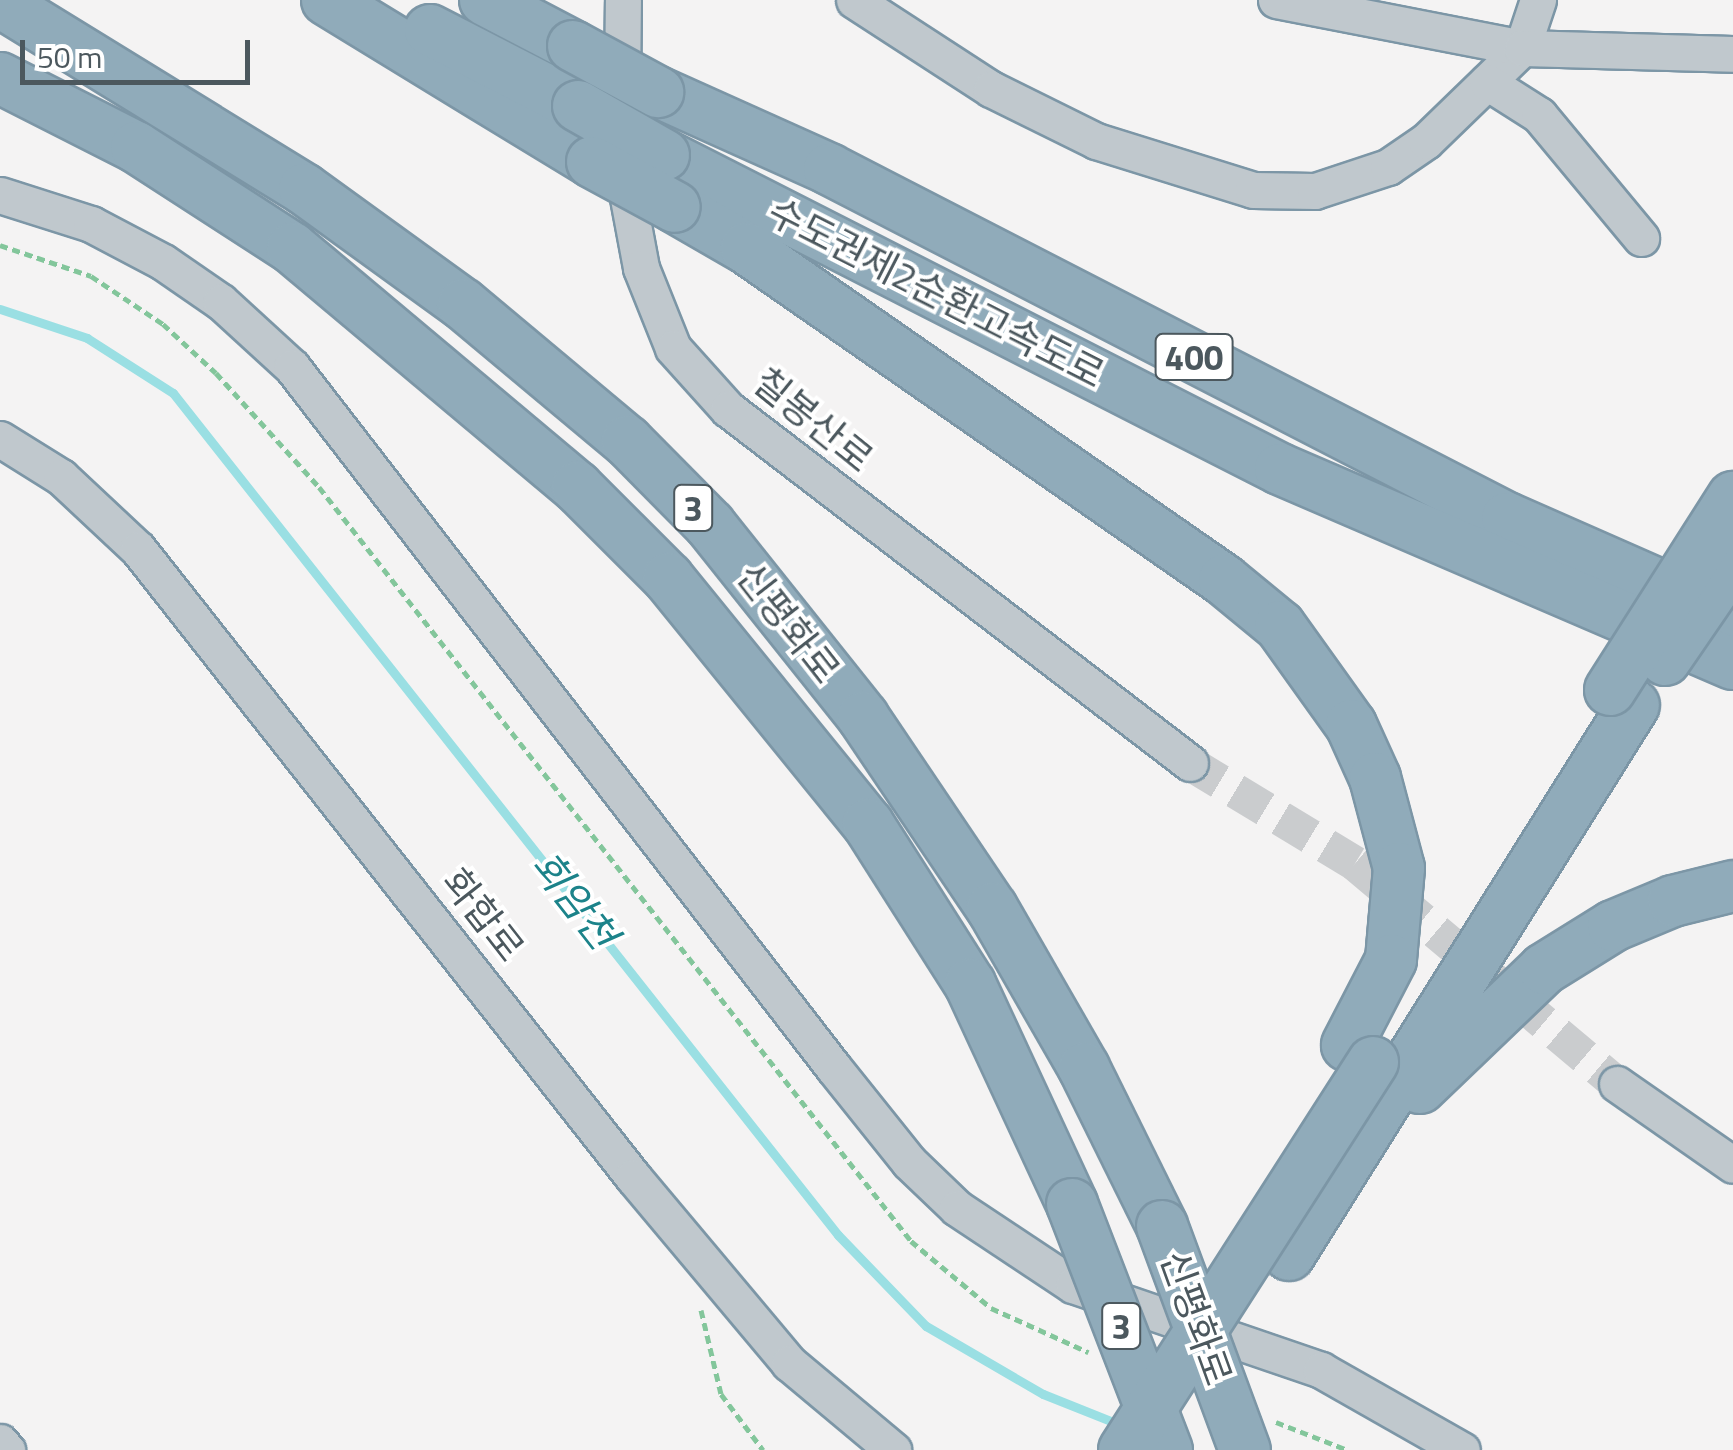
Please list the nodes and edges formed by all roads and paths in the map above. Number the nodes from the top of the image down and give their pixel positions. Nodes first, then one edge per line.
1 (327, 0) edge
2 (367, 0) edge
3 (485, 0) edge
4 (623, 0) edge
5 (854, 0) edge
6 (1276, 0) edge
7 (1538, 0) edge
8 (0, 2) edge
9 (1522, 48) junction
10 (1733, 54) edge
11 (0, 78) edge
12 (1487, 82) junction
13 (0, 196) edge
14 (1641, 238) dead end
15 (0, 438) edge
16 (1733, 497) edge
17 (1508, 518) junction
18 (1733, 561) edge
19 (1733, 590) edge
20 (1733, 617) edge
21 (1733, 664) edge
22 (1622, 697) junction
23 (1190, 763) tunnel mouth
24 (1733, 886) edge
25 (1384, 1070) junction
26 (1617, 1084) tunnel mouth
27 (1733, 1166) edge
28 (708, 1265) junction
29 (0, 1442) edge
30 (7, 1450) edge
31 (764, 1450) edge
32 (893, 1450) edge
33 (1124, 1450) edge
34 (1166, 1450) edge
35 (1245, 1450) edge
36 (1462, 1450) edge

1 - 25 highway, bridge
2 - 21 highway, 수도권제2순환고속도로 / 400, bridge
3 - 17 highway, 수도권제2순환고속도로 / 400, bridge
4 - 23 street, 칠봉산로
5 - 12 street
6 - 9 street
7 - 9 street
8 - 35 highway, 신평화로 / 3, bridge
9 - 10 street
9 - 12 street
11 - 34 highway, 신평화로 / 3, bridge
12 - 14 street
13 - 36 street
15 - 28 street, 화합로
16 - 22 highway, bridge
17 - 19 highway
17 - 20 highway, 수도권제2순환고속도로 / 400
18 - 22 highway, bridge
22 - 25 highway
24 - 25 highway
25 - 33 highway, bridge
25 - 34 highway, bridge
26 - 27 street
28 - 31 path
28 - 32 street, 화합로
29 - 30 street

